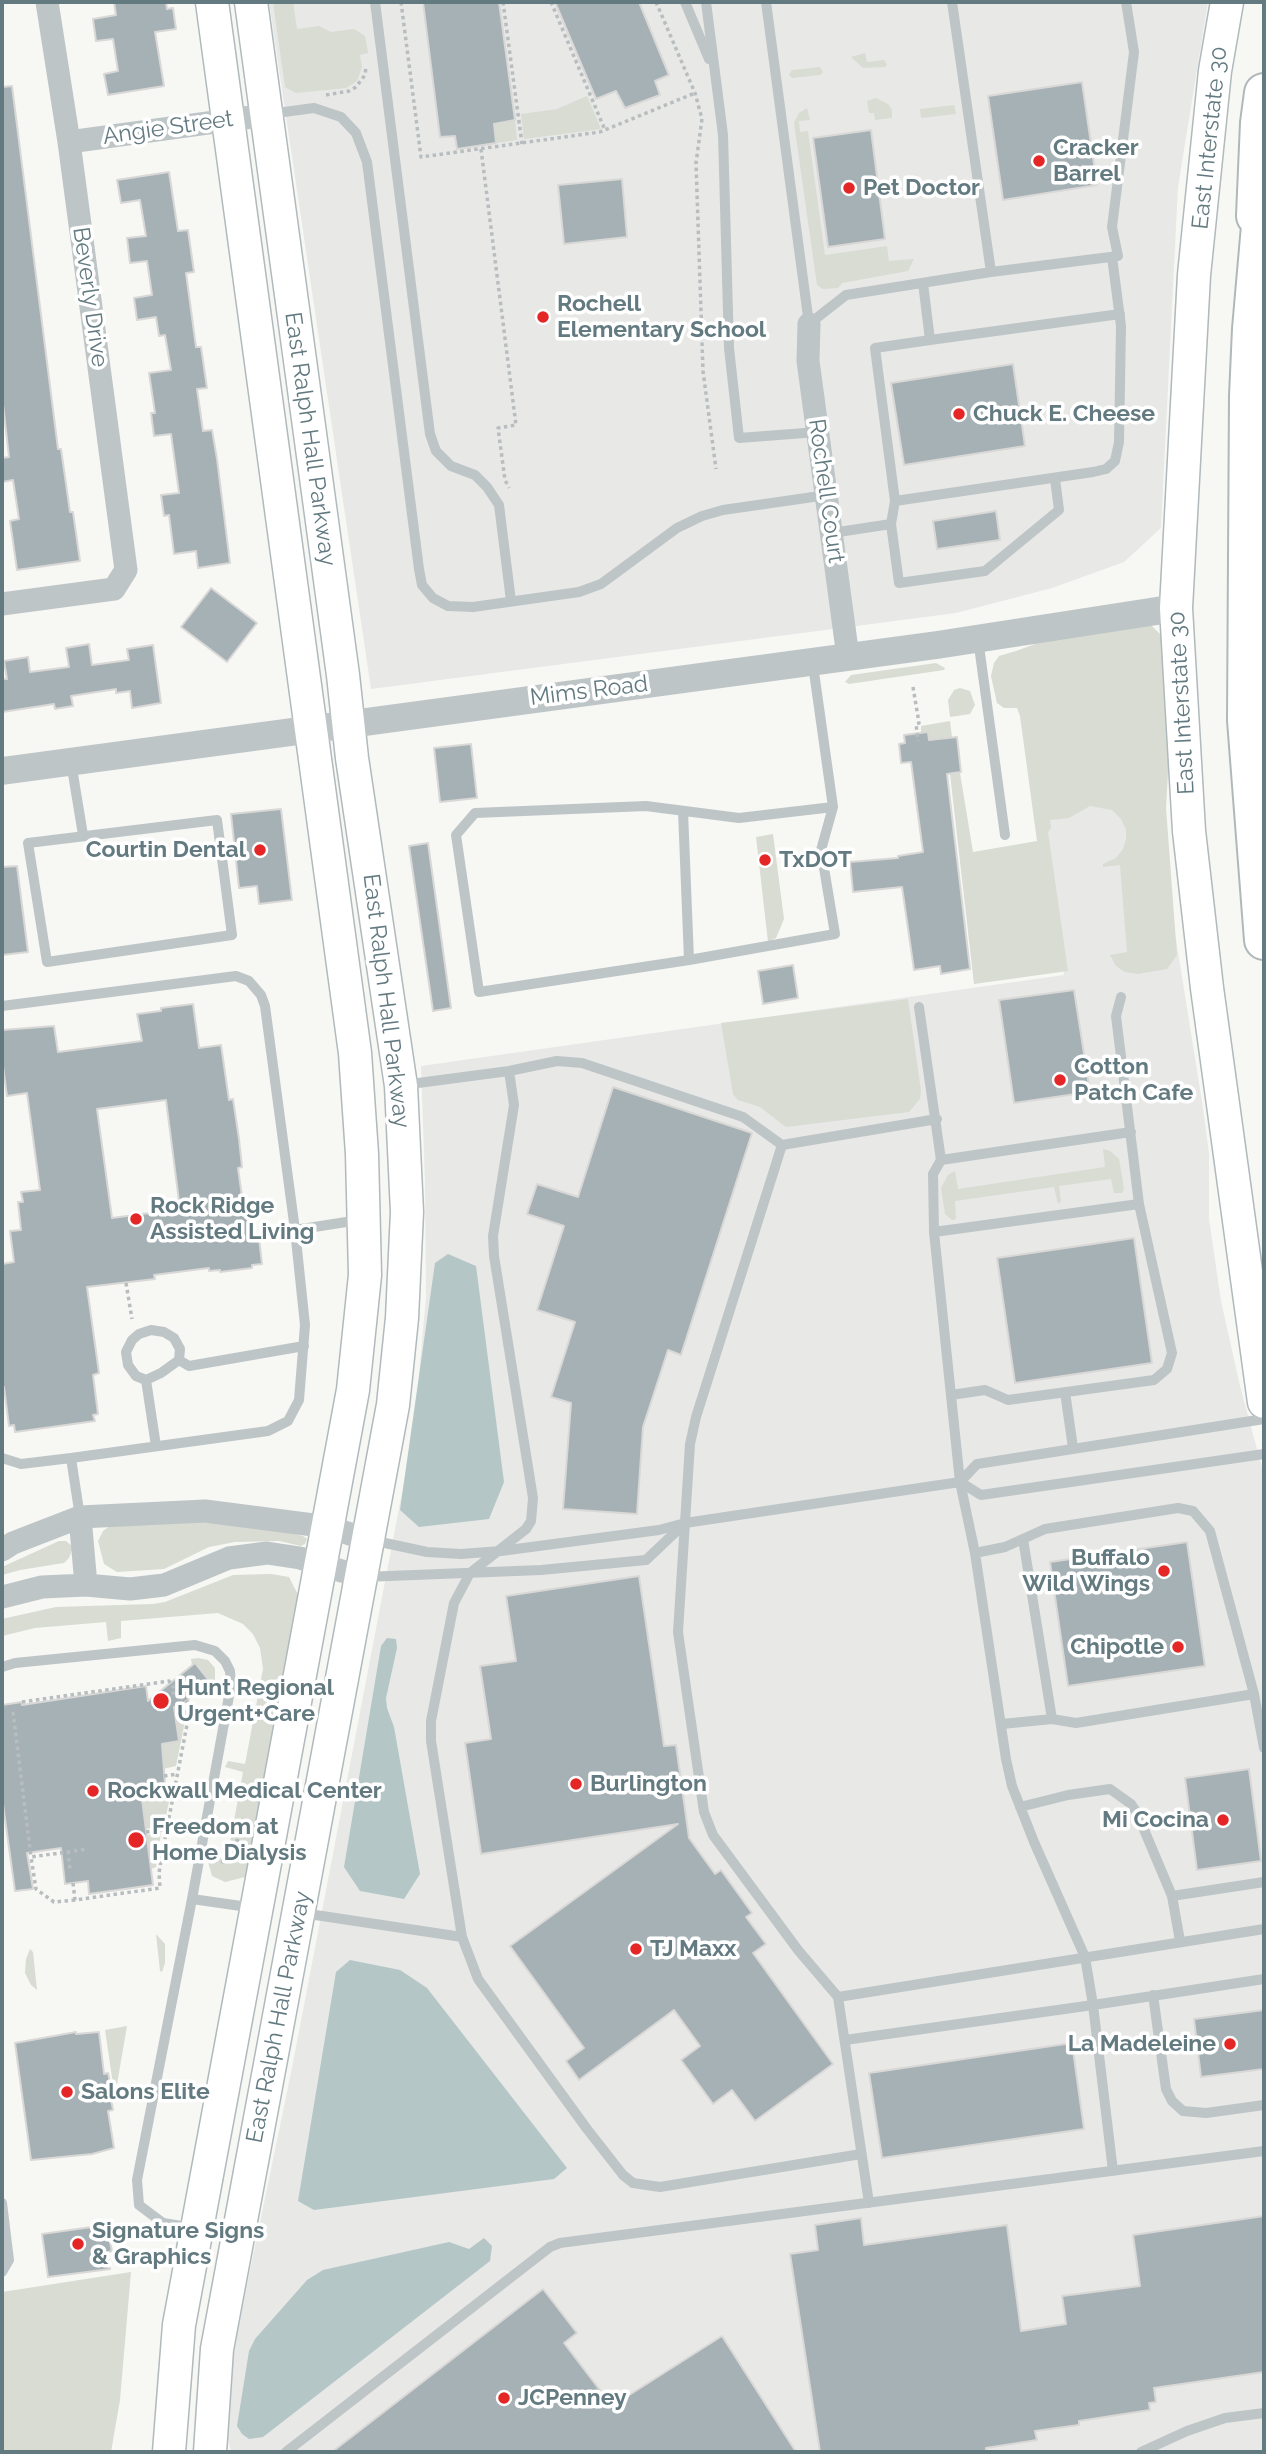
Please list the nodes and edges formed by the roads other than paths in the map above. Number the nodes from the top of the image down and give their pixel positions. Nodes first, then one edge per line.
1 (47, 2) edge
2 (212, 2) edge
3 (251, 2) edge
4 (375, 2) edge
5 (685, 2) edge
6 (706, 2) edge
7 (766, 2) edge
8 (953, 2) edge
9 (1126, 2) edge
10 (1227, 2) edge
11 (715, 71) junction
12 (1264, 93) edge
13 (266, 115) junction
14 (227, 120) junction
15 (69, 142) junction
16 (1264, 192) edge
17 (1112, 257) junction
18 (991, 272) junction
19 (923, 283) junction
20 (1120, 314) junction
21 (809, 324) junction
22 (1252, 329) junction
23 (930, 340) junction
24 (818, 432) junction
25 (1055, 479) junction
26 (827, 495) junction
27 (895, 501) junction
28 (891, 524) junction
29 (832, 533) junction
30 (511, 601) junction
31 (2, 604) edge
32 (1176, 608) junction
33 (978, 639) junction
34 (848, 657) junction
35 (812, 662) junction
36 (348, 723) junction
37 (310, 729) junction
38 (71, 761) junction
39 (2, 771) edge
40 (833, 807) junction
41 (683, 811) junction
42 (83, 835) junction
43 (1005, 835) dead end
44 (1264, 940) edge
45 (689, 960) junction
46 (1121, 997) dead end
47 (2, 1006) edge
48 (919, 1007) dead end
49 (509, 1071) junction
50 (401, 1086) junction
51 (937, 1119) junction
52 (1131, 1132) junction
53 (782, 1144) junction
54 (941, 1160) junction
55 (1139, 1204) junction
56 (363, 1220) junction
57 (295, 1230) junction
58 (934, 1232) junction
59 (304, 1346) junction
60 (179, 1360) junction
61 (146, 1380) junction
62 (1065, 1392) junction
63 (951, 1395) junction
64 (1264, 1402) edge
65 (1264, 1419) edge
66 (156, 1446) junction
67 (1073, 1448) junction
68 (1264, 1454) edge
69 (2, 1458) edge
70 (71, 1458) junction
71 (960, 1482) junction
72 (80, 1517) junction
73 (685, 1523) junction
74 (329, 1527) junction
75 (368, 1539) junction
76 (1023, 1539) junction
77 (2, 1550) edge
78 (501, 1551) junction
79 (975, 1552) junction
80 (321, 1565) junction
81 (470, 1573) junction
82 (361, 1577) junction
83 (86, 1585) junction
84 (2, 1598) edge
85 (2, 1667) edge
86 (1254, 1694) junction
87 (1052, 1718) junction
88 (1002, 1724) junction
89 (1264, 1748) edge
90 (1020, 1807) junction
91 (1264, 1882) edge
92 (1172, 1896) junction
93 (192, 1899) junction
94 (257, 1909) junction
95 (299, 1912) junction
96 (1264, 1929) edge
97 (462, 1937) junction
98 (1180, 1941) junction
99 (1085, 1956) junction
100 (1264, 1979) edge
101 (1153, 1995) junction
102 (838, 1997) junction
103 (1093, 2006) junction
104 (845, 2040) junction
105 (1264, 2105) edge
106 (1264, 2151) edge
107 (861, 2154) junction
108 (1113, 2171) junction
109 (2, 2203) edge
110 (869, 2203) junction
111 (197, 2228) junction
112 (2, 2272) edge
113 (1264, 2413) edge
114 (169, 2452) edge
115 (210, 2452) edge
116 (286, 2452) edge
117 (1141, 2452) edge

1 - 15 street, Beverly Drive
2 - 14 main road, East Ralph Hall Parkway
3 - 13 main road, East Ralph Hall Parkway
4 - 30 lane
5 - 11 lane
6 - 11 lane
7 - 21 lane
8 - 18 lane
9 - 17 lane
10 - 32 main road, East Interstate 30
11 - 24 lane
12 - 22 highway
13 - 14 street, Angie Street
13 - 30 lane
13 - 36 main road, East Ralph Hall Parkway
14 - 15 street, Angie Street
14 - 37 main road, East Ralph Hall Parkway
15 - 31 street, Beverly Drive
16 - 22 highway
17 - 18 lane
17 - 20 lane
18 - 19 lane
19 - 21 lane
19 - 23 lane
20 - 23 lane
20 - 25 lane
21 - 24 street, Rochell Court
22 - 44 highway
23 - 27 lane
24 - 26 street, Rochell Court
25 - 27 lane
25 - 28 lane
26 - 29 street, Rochell Court
26 - 30 lane
27 - 28 lane
28 - 29 lane
29 - 34 street, Rochell Court
32 - 33 street, Mims Road
32 - 64 main road, East Interstate 30
33 - 34 street, Mims Road
33 - 43 lane
34 - 35 street, Mims Road
35 - 36 street, Mims Road
35 - 40 lane
36 - 37 street, Mims Road
36 - 50 main road, East Ralph Hall Parkway
37 - 38 street, Mims Road
37 - 56 main road, East Ralph Hall Parkway
38 - 39 street, Mims Road
38 - 42 lane
40 - 41 lane
40 - 45 lane
41 - 45 lane
41 - 45 lane
42 - 42 lane
46 - 52 lane
47 - 57 lane
48 - 51 lane
49 - 50 lane
49 - 53 lane
49 - 78 lane
50 - 75 main road, East Ralph Hall Parkway
51 - 53 lane
51 - 54 lane
52 - 54 lane
52 - 55 lane
53 - 73 lane
54 - 58 lane
55 - 58 lane
55 - 62 lane
56 - 57 lane
56 - 74 main road, East Ralph Hall Parkway
57 - 59 lane
58 - 63 lane
59 - 60 lane
59 - 66 lane
60 - 61 lane
60 - 61 lane
61 - 66 lane
62 - 63 lane
62 - 67 lane
63 - 71 lane
65 - 67 lane
66 - 70 lane
67 - 71 lane
68 - 71 lane
69 - 70 lane
70 - 72 lane
71 - 73 lane
71 - 79 lane
72 - 74 street
72 - 77 street
72 - 83 street
73 - 78 lane
73 - 81 lane
73 - 102 lane
74 - 75 street
74 - 80 main road, East Ralph Hall Parkway
75 - 78 lane
75 - 82 main road, East Ralph Hall Parkway
76 - 79 lane
76 - 86 lane
76 - 87 lane
78 - 81 lane
79 - 88 lane
80 - 82 street
80 - 83 street
80 - 94 main road, East Ralph Hall Parkway
81 - 82 lane
81 - 97 lane
82 - 95 main road, East Ralph Hall Parkway
83 - 84 street
85 - 93 lane
86 - 87 lane
86 - 89 lane
87 - 88 lane
88 - 90 lane
90 - 92 lane
90 - 99 lane
91 - 92 lane
92 - 98 lane
93 - 94 lane
93 - 111 lane
94 - 111 main road, East Ralph Hall Parkway
95 - 97 lane
95 - 115 main road, East Ralph Hall Parkway
96 - 98 lane
97 - 107 lane
98 - 99 lane
99 - 102 lane
99 - 103 lane
100 - 101 lane
101 - 103 lane
101 - 105 lane
102 - 104 lane
103 - 104 lane
103 - 108 lane
104 - 107 lane
106 - 108 lane
107 - 110 lane
108 - 110 lane
109 - 112 lane
110 - 116 lane
111 - 114 main road, East Ralph Hall Parkway
113 - 117 lane

